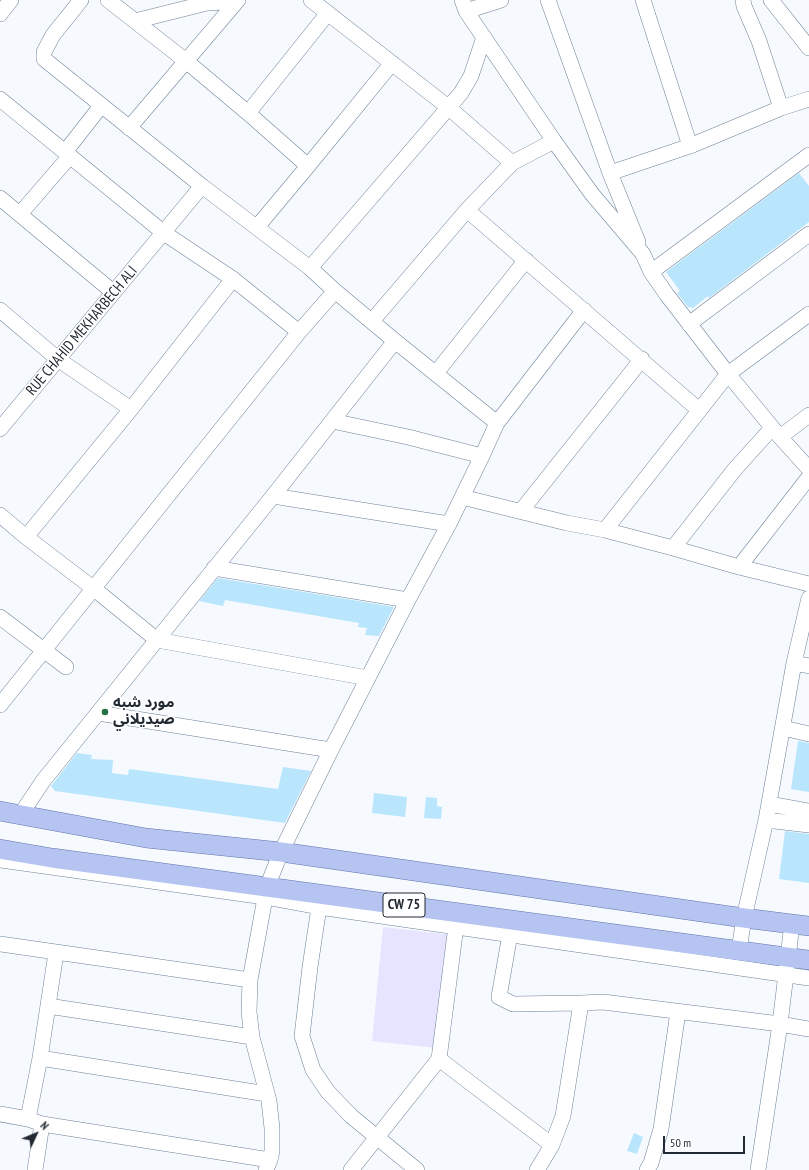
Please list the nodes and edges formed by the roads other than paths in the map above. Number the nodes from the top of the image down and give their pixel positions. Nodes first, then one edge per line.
1 (11, 0) edge
2 (81, 0) edge
3 (108, 0) edge
4 (311, 0) edge
5 (502, 0) edge
6 (548, 0) edge
7 (643, 0) edge
8 (743, 0) edge
9 (770, 0) edge
10 (237, 1) edge
11 (464, 6) edge
12 (328, 12) junction
13 (0, 14) edge
14 (135, 21) junction
15 (484, 37) junction
16 (809, 48) edge
17 (186, 61) junction
18 (392, 63) junction
19 (0, 99) edge
20 (809, 99) edge
21 (101, 106) junction
22 (448, 107) junction
23 (782, 108) junction
24 (248, 113) junction
25 (129, 128) junction
26 (554, 141) junction
27 (690, 146) junction
28 (67, 154) junction
29 (809, 155) edge
30 (512, 163) junction
31 (308, 166) junction
32 (610, 173) junction
33 (202, 186) junction
34 (0, 198) edge
35 (467, 210) junction
36 (20, 214) junction
37 (257, 227) junction
38 (164, 233) junction
39 (809, 234) edge
40 (643, 254) junction
41 (526, 260) junction
42 (310, 268) junction
43 (651, 272) junction
44 (233, 279) junction
45 (335, 291) junction
46 (113, 292) junction
47 (0, 310) edge
48 (584, 310) junction
49 (809, 314) edge
50 (372, 322) junction
51 (689, 324) junction
52 (299, 332) junction
53 (395, 341) junction
54 (642, 359) junction
55 (59, 360) junction
56 (436, 373) junction
57 (728, 374) junction
58 (131, 410) junction
59 (699, 410) junction
60 (5, 412) edge
61 (809, 415) edge
62 (332, 421) junction
63 (497, 423) junction
64 (0, 429) edge
65 (776, 433) junction
66 (482, 456) junction
67 (809, 469) edge
68 (809, 477) edge
69 (273, 496) junction
70 (462, 497) junction
71 (521, 511) junction
72 (0, 515) edge
73 (448, 524) junction
74 (605, 530) junction
75 (26, 537) junction
76 (673, 548) junction
77 (739, 567) junction
78 (214, 568) junction
79 (809, 584) edge
80 (94, 588) junction
81 (809, 598) edge
82 (408, 600) junction
83 (0, 617) edge
84 (157, 640) junction
85 (44, 651) junction
86 (794, 663) junction
87 (809, 666) edge
88 (66, 667) dead end
89 (368, 678) junction
90 (0, 705) edge
91 (98, 713) junction
92 (783, 728) junction
93 (809, 734) edge
94 (331, 750) junction
95 (769, 804) junction
96 (809, 810) edge
97 (0, 811) edge
98 (20, 814) junction
99 (766, 820) junction
100 (809, 825) edge
101 (281, 852) junction
102 (1, 858) edge
103 (266, 892) junction
104 (319, 907) junction
105 (744, 918) junction
106 (800, 925) edge
107 (456, 926) junction
108 (510, 934) junction
109 (0, 944) edge
110 (740, 950) junction
111 (56, 953) junction
112 (788, 957) junction
113 (809, 960) edge
114 (786, 975) junction
115 (809, 978) edge
116 (250, 980) junction
117 (581, 1003) junction
118 (48, 1006) junction
119 (678, 1012) junction
120 (780, 1024) junction
121 (809, 1029) edge
122 (252, 1037) junction
123 (40, 1058) junction
124 (439, 1059) junction
125 (267, 1094) junction
126 (0, 1114) edge
127 (28, 1119) junction
128 (42, 1124) junction
129 (376, 1137) junction
130 (552, 1145) junction
131 (268, 1165) edge
132 (35, 1170) edge
133 (351, 1170) edge
134 (417, 1170) edge
135 (537, 1170) edge
136 (647, 1170) edge
137 (758, 1170) edge

1 - 13 street
2 - 21 street
3 - 14 street
4 - 12 street
5 - 11 street
6 - 32 street
7 - 27 street
8 - 23 street
9 - 16 street
10 - 14 street
10 - 17 street
11 - 15 street
12 - 18 street
12 - 24 street
14 - 17 street
15 - 22 street
15 - 26 street
17 - 24 street
17 - 25 street
18 - 22 street
18 - 31 street
19 - 28 street
20 - 23 street
21 - 25 street
21 - 28 street
22 - 30 street
22 - 42 street
23 - 27 street
24 - 31 street
25 - 33 street
26 - 30 street
26 - 40 street
27 - 32 street
28 - 36 street
28 - 38 street
29 - 43 street
30 - 35 street
31 - 37 street
32 - 40 street
33 - 37 street
33 - 38 street, RUE CHAHID MEKHARBECH ALI
34 - 36 street
35 - 41 street
35 - 50 street
36 - 46 street
37 - 42 street
38 - 44 street
38 - 46 street, RUE CHAHID MEKHARBECH ALI
39 - 51 street
40 - 43 street
41 - 48 street
41 - 56 street
42 - 45 street
43 - 51 street
44 - 52 street
44 - 58 street
45 - 50 street
45 - 52 street
46 - 55 street, RUE CHAHID MEKHARBECH ALI
47 - 55 street
48 - 54 street
48 - 63 street
49 - 57 street
50 - 53 street
51 - 57 street
52 - 80 street
53 - 56 street
53 - 62 street
54 - 59 street
54 - 71 street
55 - 58 street
55 - 60 street, RUE CHAHID MEKHARBECH ALI
56 - 63 street
57 - 59 street
57 - 65 street
58 - 75 street
59 - 74 street
60 - 64 street, RUE CHAHID MEKHARBECH ALI
61 - 65 street
62 - 66 street
62 - 69 street
63 - 66 street
65 - 67 street
65 - 76 street
66 - 70 street
68 - 77 street
69 - 73 street
69 - 78 street
70 - 71 street
70 - 73 street
71 - 74 street
72 - 75 street
73 - 82 street
74 - 76 street
75 - 80 street
76 - 77 street
77 - 79 street
78 - 82 street
78 - 84 street
80 - 84 street
80 - 85 street
81 - 86 street
82 - 89 street
83 - 85 street
84 - 89 street
84 - 91 street
85 - 88 street
85 - 90 street
86 - 87 street
86 - 92 street
89 - 94 street
91 - 94 street
91 - 98 street
92 - 93 street
92 - 95 street
94 - 101 street
95 - 96 street
95 - 99 street
97 - 98 main road
98 - 101 main road
99 - 100 street
99 - 105 street
101 - 103 street
101 - 105 main road, CW 75
102 - 103 main road, CW 75
103 - 104 street
103 - 110 main road, CW 75
103 - 116 street
104 - 107 street
104 - 129 street
105 - 106 main road, CW 75
105 - 110 street
106 - 112 street
107 - 108 street
107 - 124 street
108 - 114 street
108 - 117 street
109 - 111 street
110 - 112 main road, CW 75
111 - 116 street
111 - 118 street
112 - 113 main road, CW 75
112 - 114 street
114 - 115 street
114 - 120 street
116 - 122 street
117 - 119 street
117 - 130 street
118 - 122 street
118 - 123 street
119 - 120 street
119 - 136 street
120 - 121 street
120 - 137 street
122 - 125 street
123 - 125 street
123 - 127 street
124 - 129 street
124 - 130 street
125 - 131 street
126 - 127 street
127 - 128 street
128 - 131 street
128 - 132 street
129 - 133 street
129 - 134 street
130 - 135 street

